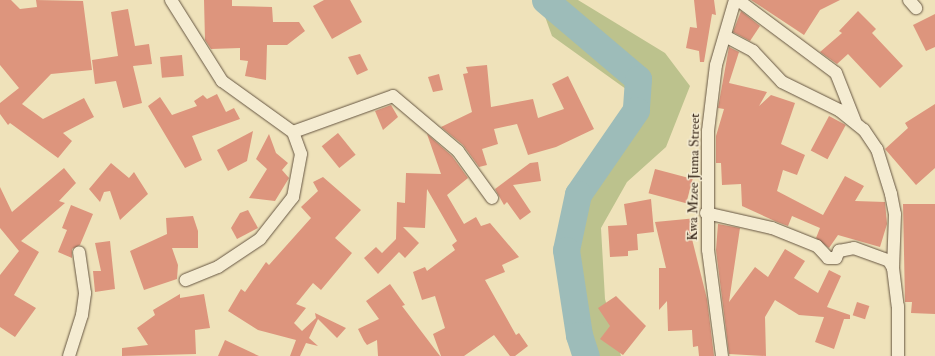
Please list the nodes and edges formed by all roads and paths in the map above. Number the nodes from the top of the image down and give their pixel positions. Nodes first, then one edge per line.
1 (171, 0) edge
2 (736, 0) edge
3 (725, 36) junction
4 (855, 121) junction
5 (293, 132) junction
6 (492, 198) dead end
7 (706, 213) junction
8 (79, 252) dead end
9 (893, 268) junction
10 (185, 280) dead end
11 (68, 356) edge
12 (722, 356) edge
13 (898, 356) edge

1 - 5 street
2 - 3 street, Kwa Mzee Juma Street
2 - 4 street
3 - 4 street
3 - 7 street, Kwa Mzee Juma Street
4 - 9 street
5 - 6 street
5 - 10 street
7 - 9 street
7 - 12 street, Kwa Mzee Juma Street
8 - 11 street
9 - 13 street

